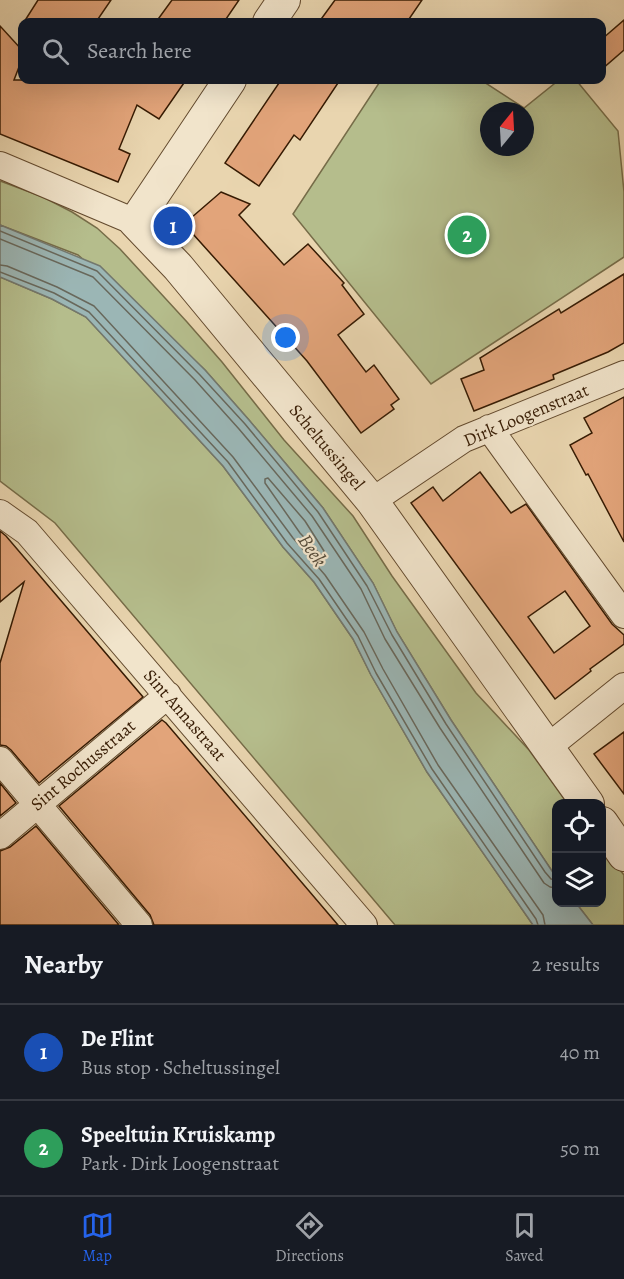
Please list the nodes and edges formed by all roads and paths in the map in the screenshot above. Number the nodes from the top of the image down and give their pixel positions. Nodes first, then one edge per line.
1 (284, 0) edge
2 (272, 18) edge
3 (227, 84) edge
4 (0, 165) edge
5 (135, 222) junction
6 (624, 374) edge
7 (489, 428) junction
8 (372, 501) junction
9 (0, 513) edge
10 (624, 615) edge
11 (624, 686) edge
12 (168, 695) junction
13 (548, 747) junction
14 (0, 760) edge
15 (584, 799) edge
16 (38, 803) junction
17 (606, 829) edge
18 (0, 836) edge
19 (624, 855) edge
20 (139, 925) edge
21 (364, 925) edge

1 - 2 street
3 - 5 street
4 - 5 street, Scheltussingel
5 - 8 street, Scheltussingel
6 - 7 street, Dirk Loogenstraat
7 - 8 street, Dirk Loogenstraat
7 - 10 street
8 - 13 street, Scheltussingel
9 - 12 street, Sint Annastraat
11 - 13 street
12 - 16 street, Sint Rochusstraat
12 - 21 street, Sint Annastraat
13 - 15 street, Scheltussingel
14 - 16 street
16 - 18 street, Sint Rochusstraat
16 - 20 street
17 - 19 street

